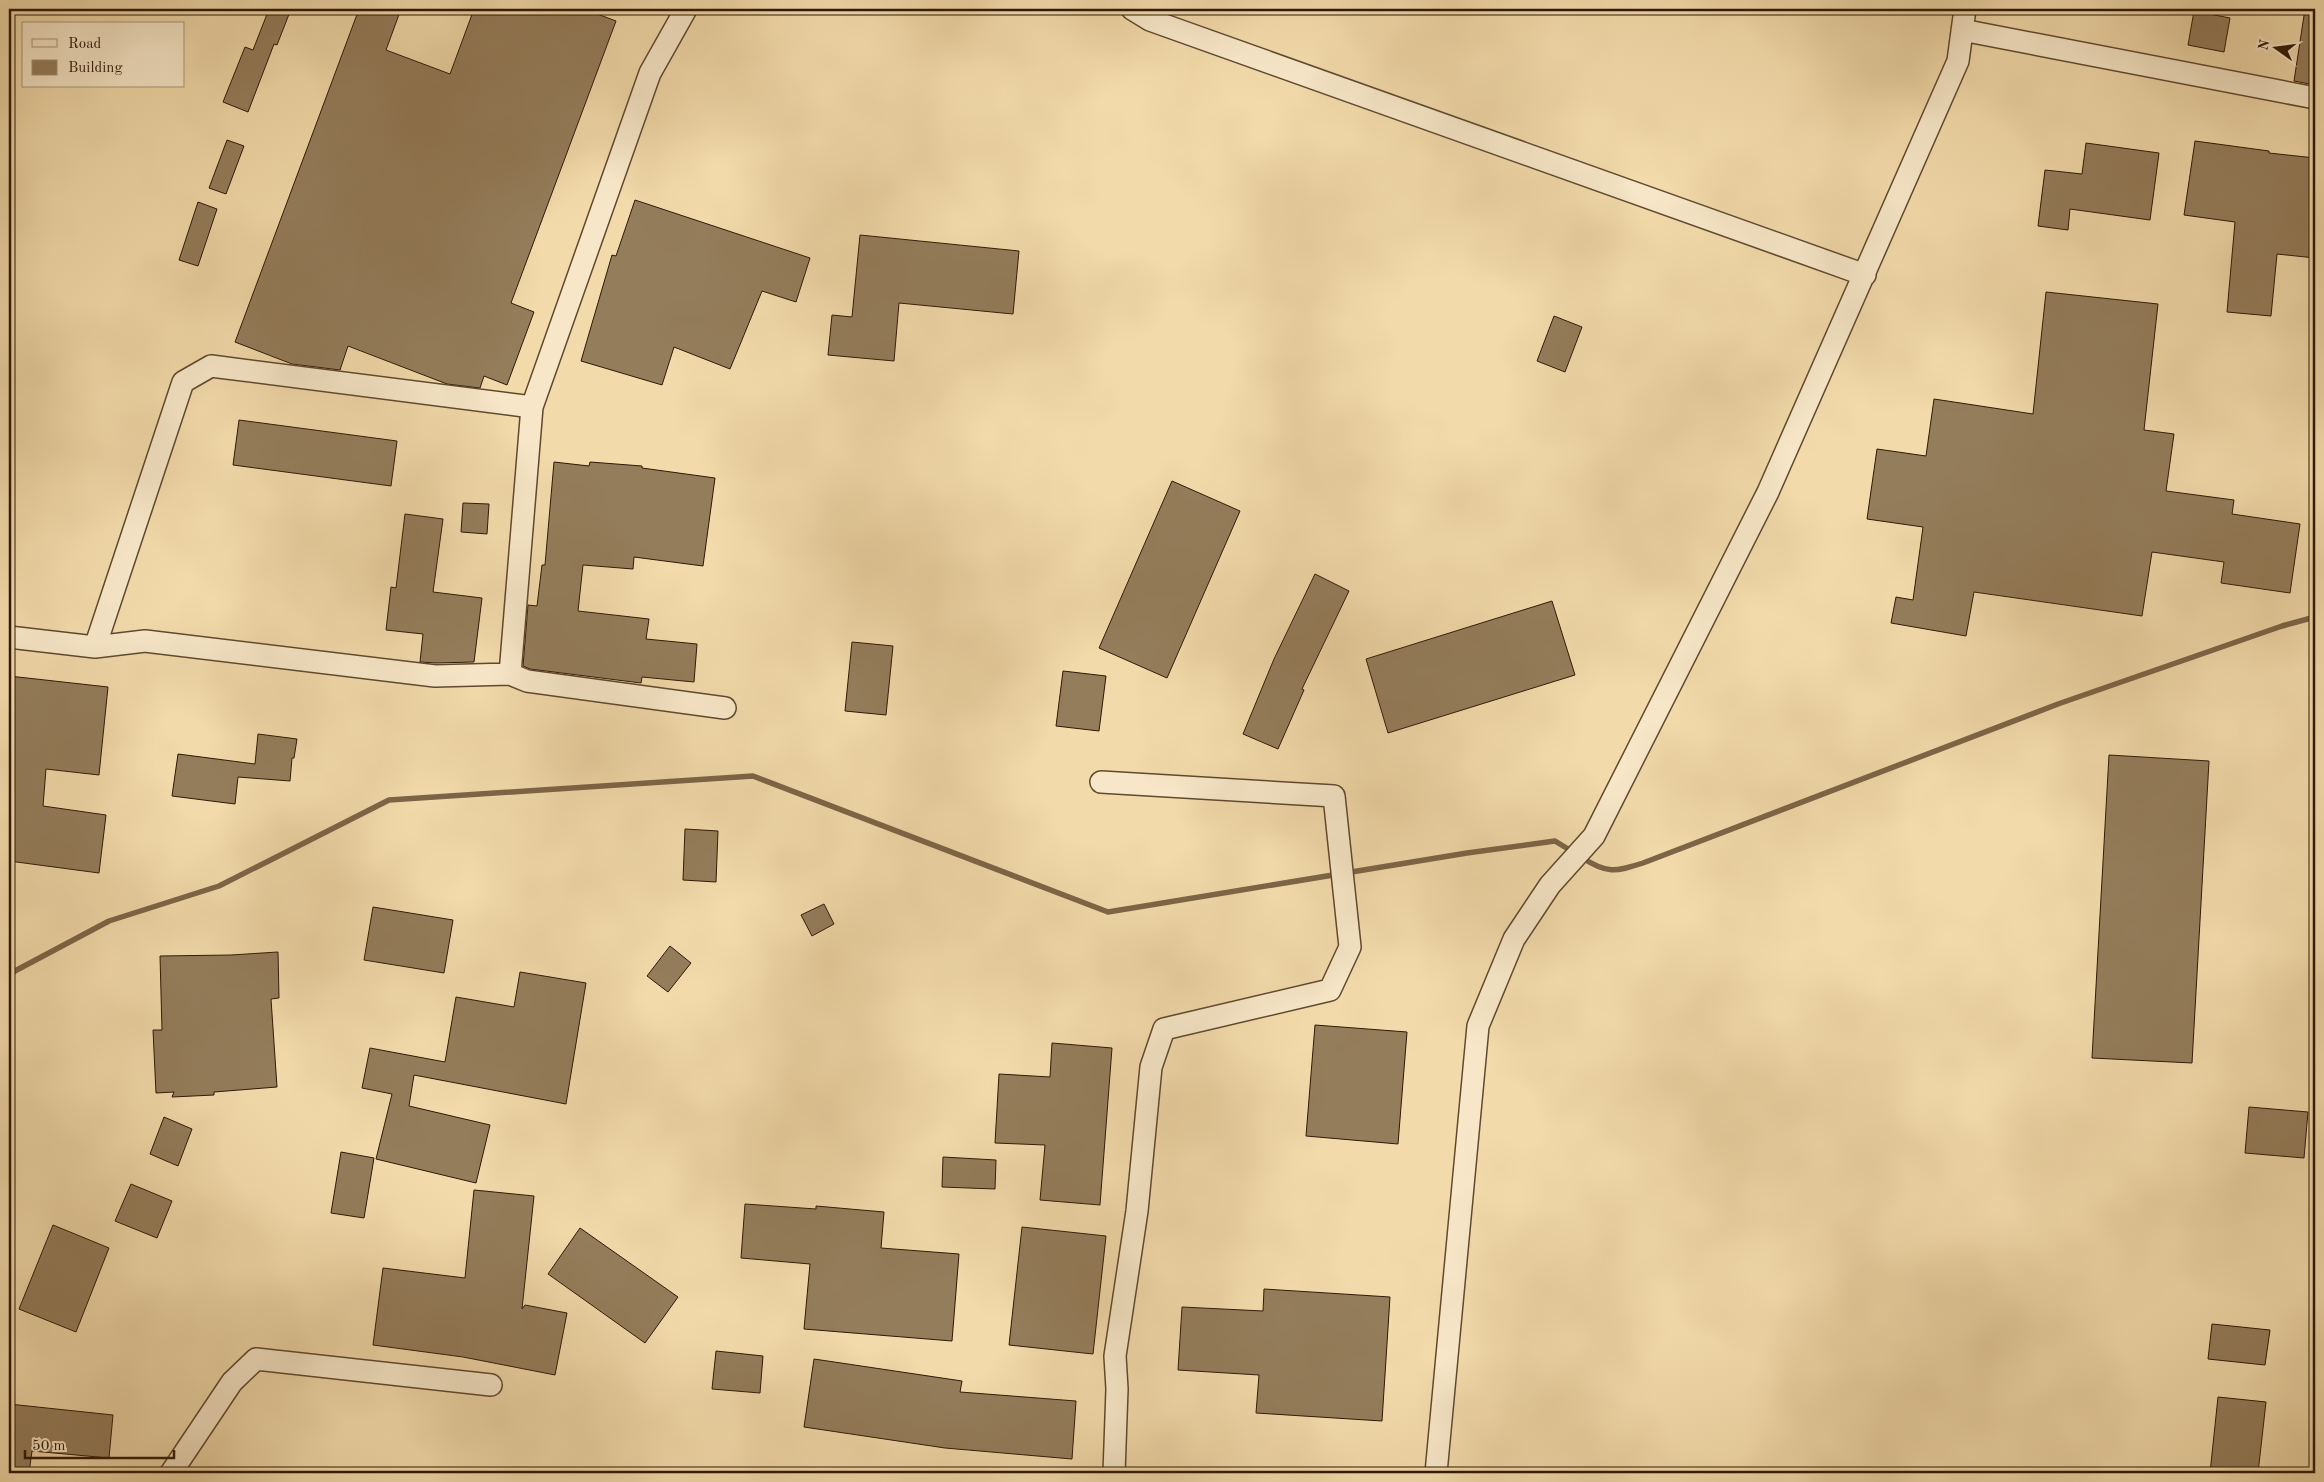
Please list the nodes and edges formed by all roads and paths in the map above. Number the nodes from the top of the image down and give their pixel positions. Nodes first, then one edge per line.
1 (686, 9) edge
2 (1132, 9) edge
3 (1965, 9) edge
4 (1962, 30) junction
5 (2315, 98) edge
6 (1865, 275) junction
7 (532, 407) junction
8 (9, 637) edge
9 (95, 646) junction
10 (510, 674) junction
11 (725, 708) dead end
12 (1101, 782) dead end
13 (491, 1385) dead end
14 (171, 1473) edge
15 (1114, 1473) edge
16 (1436, 1473) edge

1 - 7 street
2 - 6 street
3 - 4 street
4 - 5 street
4 - 6 street
6 - 16 street
7 - 9 street
7 - 10 street
8 - 9 street
9 - 10 street
10 - 11 street
12 - 15 street
13 - 14 street

